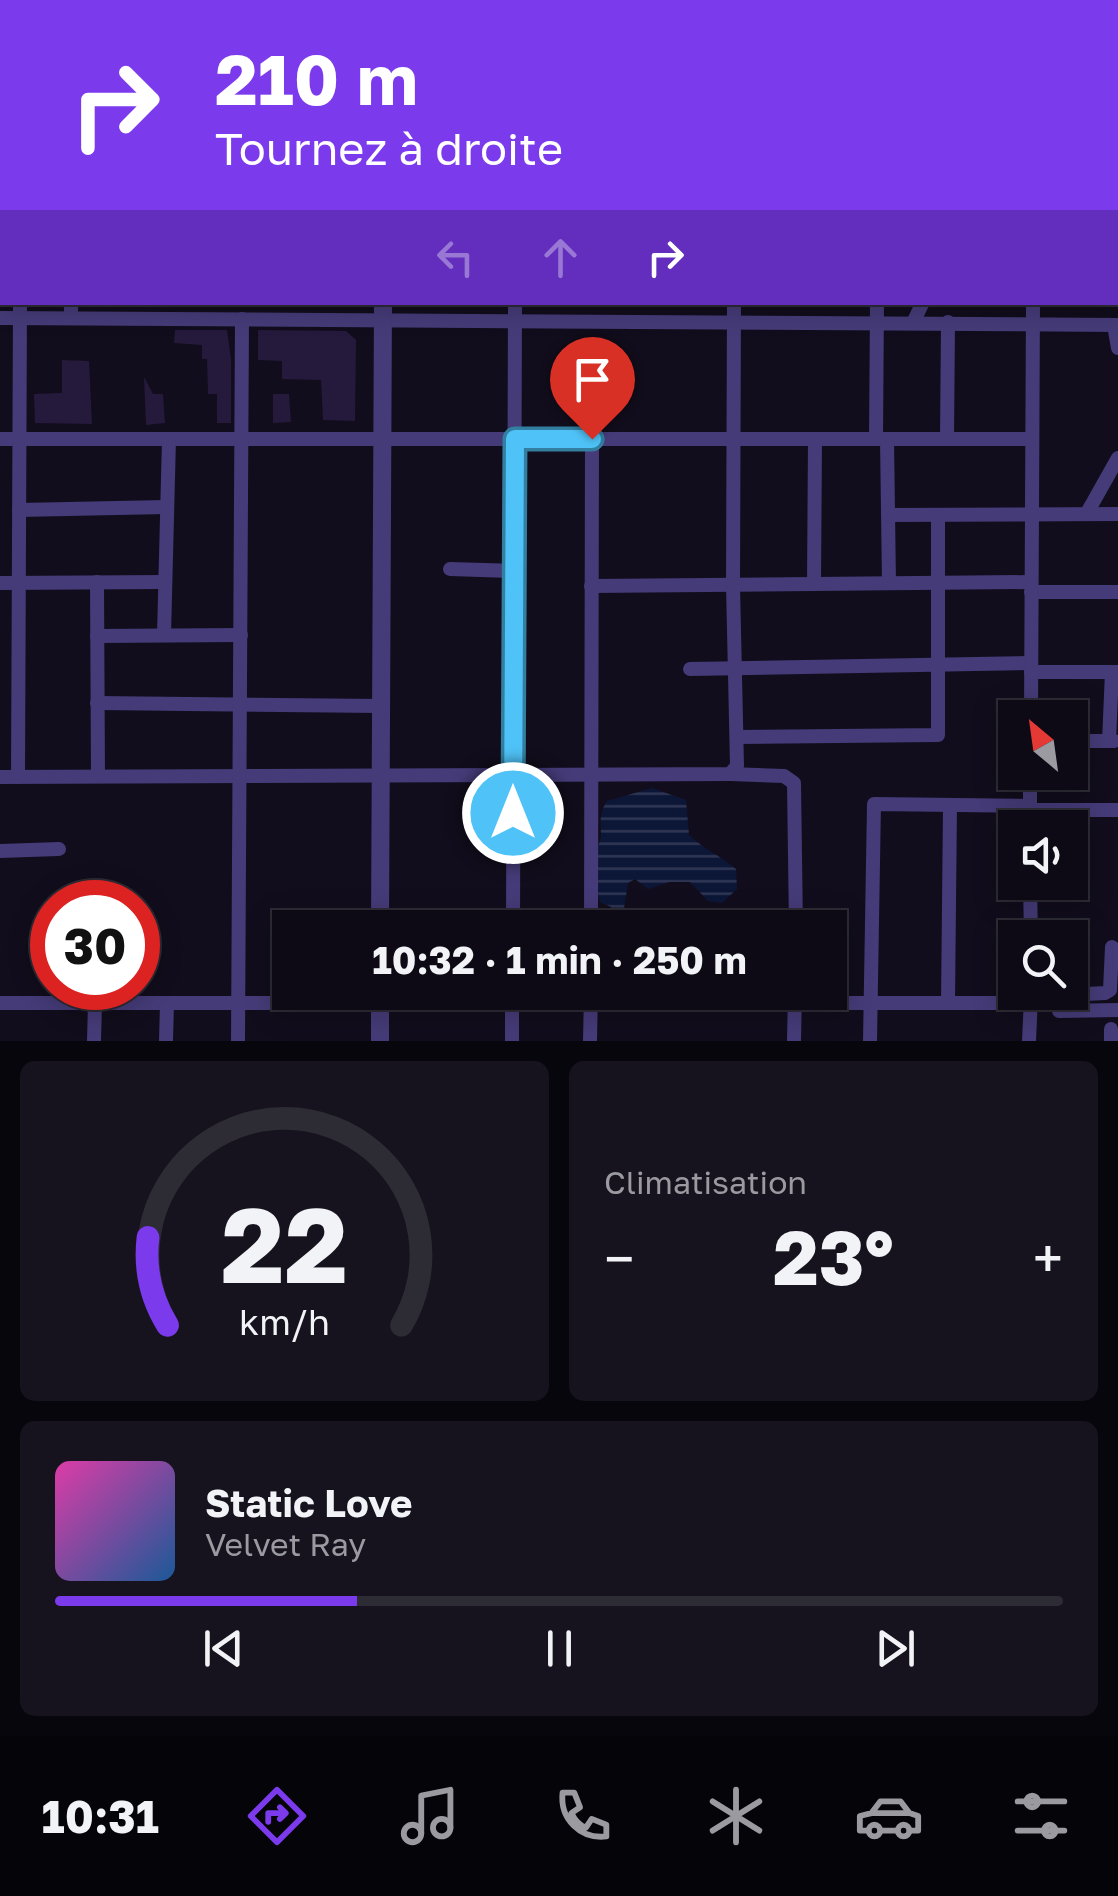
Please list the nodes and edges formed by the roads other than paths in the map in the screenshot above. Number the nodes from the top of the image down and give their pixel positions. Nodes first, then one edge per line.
1 (218, 305) edge
2 (515, 305) edge
3 (734, 305) edge
4 (877, 305) edge
5 (921, 305) edge
6 (1033, 305) edge
7 (20, 310) edge
8 (72, 310) edge
9 (383, 311) edge
10 (0, 318) edge
11 (214, 318) junction
12 (242, 318) junction
13 (515, 320) junction
14 (734, 321) junction
15 (877, 322) junction
16 (913, 322) junction
17 (948, 322) junction
18 (1033, 322) junction
19 (1116, 325) edge
20 (1118, 348) edge
21 (0, 439) edge
22 (20, 439) junction
23 (169, 439) junction
24 (242, 439) junction
25 (515, 439) junction
26 (592, 439) junction
27 (382, 440) junction
28 (734, 440) junction
29 (815, 440) junction
30 (882, 440) junction
31 (947, 440) junction
32 (1032, 440) junction
33 (1118, 458) edge
34 (166, 507) junction
35 (20, 510) junction
36 (1088, 513) junction
37 (1118, 514) edge
38 (888, 515) junction
39 (938, 515) junction
40 (1032, 515) junction
41 (450, 568) dead end
42 (514, 570) junction
43 (0, 582) edge
44 (19, 582) junction
45 (97, 582) junction
46 (164, 582) junction
47 (889, 583) junction
48 (938, 583) junction
49 (814, 584) junction
50 (733, 585) junction
51 (591, 586) junction
52 (1031, 587) junction
53 (1118, 592) edge
54 (164, 635) junction
55 (240, 635) junction
56 (97, 636) junction
57 (0, 658) edge
58 (18, 658) junction
59 (938, 665) junction
60 (737, 668) junction
61 (1031, 668) junction
62 (690, 669) dead end
63 (1115, 672) edge
64 (1031, 700) edge
65 (97, 703) junction
66 (240, 704) junction
67 (381, 706) junction
68 (738, 737) junction
69 (1088, 741) edge
70 (1114, 741) edge
71 (591, 774) junction
72 (730, 774) junction
73 (381, 775) junction
74 (514, 775) junction
75 (0, 776) edge
76 (18, 776) junction
77 (98, 776) junction
78 (240, 776) junction
79 (1030, 790) edge
80 (950, 805) junction
81 (1030, 808) junction
82 (1118, 810) edge
83 (58, 850) dead end
84 (0, 851) edge
85 (380, 910) edge
86 (513, 910) edge
87 (591, 910) edge
88 (796, 910) edge
89 (1112, 948) dead end
90 (1088, 994) edge
91 (30, 999) edge
92 (998, 1000) edge
93 (847, 1001) edge
94 (272, 1002) edge
95 (870, 1002) junction
96 (948, 1002) junction
97 (0, 1003) edge
98 (160, 1003) edge
99 (167, 1003) junction
100 (238, 1003) junction
101 (95, 1010) edge
102 (380, 1010) edge
103 (512, 1010) edge
104 (590, 1010) edge
105 (794, 1010) edge
106 (1030, 1010) edge
107 (1118, 1010) edge
108 (1059, 1011) dead end
109 (94, 1041) edge
110 (166, 1041) edge
111 (238, 1041) edge
112 (380, 1041) edge
113 (512, 1041) edge
114 (590, 1041) edge
115 (794, 1041) edge
116 (870, 1041) edge
117 (1029, 1041) edge

1 - 11 street
2 - 13 street
3 - 14 street
4 - 15 street
5 - 16 street
6 - 18 street
7 - 8 street
7 - 10 street
7 - 22 street
8 - 11 street
9 - 12 street
9 - 13 street
9 - 27 street
11 - 12 street
12 - 24 street
13 - 14 street
13 - 25 street
14 - 15 street
14 - 28 street
15 - 16 street
15 - 30 street
16 - 17 street
17 - 18 street
17 - 31 street
18 - 19 street
18 - 32 street
19 - 20 street
21 - 22 street
22 - 23 street
22 - 35 street
23 - 24 street
23 - 34 street
24 - 27 street
24 - 55 street
25 - 26 street
25 - 27 street
25 - 42 street
26 - 28 street
26 - 51 street
27 - 67 street
28 - 29 street
28 - 50 street
29 - 30 street
29 - 49 street
30 - 31 street
30 - 38 street
31 - 32 street
32 - 40 street
33 - 36 street
34 - 35 street
34 - 46 street
35 - 44 street
36 - 37 street
36 - 40 street
38 - 39 street
38 - 47 street
39 - 40 street
39 - 48 street
40 - 52 street
41 - 42 street
42 - 74 street
43 - 44 street
44 - 45 street
44 - 58 street
45 - 46 street
45 - 56 street
46 - 54 street
47 - 48 street
47 - 49 street
48 - 52 street
48 - 59 street
49 - 50 street
50 - 51 street
50 - 60 street
51 - 71 street
52 - 53 street
52 - 61 street
54 - 55 street
54 - 56 street
55 - 66 street
56 - 65 street
57 - 58 street
58 - 76 street
59 - 60 street
59 - 61 street
59 - 68 street
60 - 62 street
60 - 68 street
61 - 63 street
61 - 64 street
63 - 70 street
65 - 66 street
65 - 77 street
66 - 67 street
66 - 78 street
67 - 73 street
68 - 72 street
69 - 70 street
71 - 72 street
71 - 74 street
71 - 87 street
72 - 88 street
73 - 74 street
73 - 78 street
73 - 85 street
74 - 86 street
75 - 76 street
76 - 77 street
77 - 78 street
78 - 100 street
79 - 81 street
80 - 81 street
80 - 95 street
80 - 96 street
81 - 82 street
83 - 84 street
89 - 90 street
91 - 97 street
92 - 96 street
93 - 95 street
94 - 100 street
95 - 96 street
95 - 116 street
98 - 99 street
99 - 100 street
99 - 110 street
100 - 111 street
101 - 109 street
102 - 112 street
103 - 113 street
104 - 114 street
105 - 115 street
106 - 117 street
107 - 108 street

